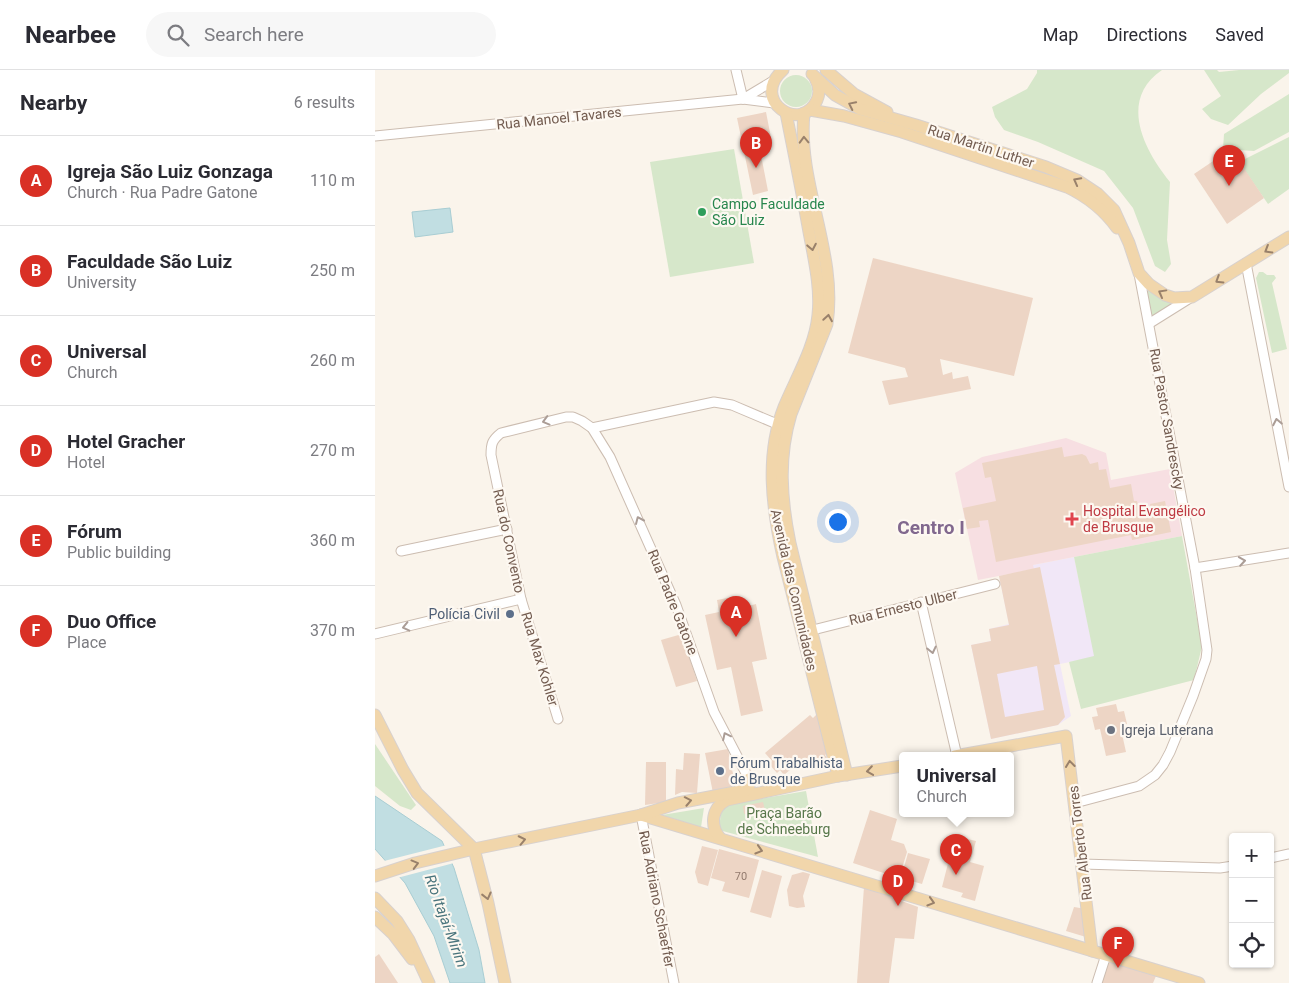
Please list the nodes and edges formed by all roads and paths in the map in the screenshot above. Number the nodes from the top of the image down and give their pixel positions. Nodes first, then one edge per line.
1 (737, 70) edge
2 (826, 70) edge
3 (809, 72) edge
4 (777, 74) edge
5 (743, 100) junction
6 (774, 103) junction
7 (807, 111) junction
8 (786, 113) junction
9 (915, 125) junction
10 (375, 136) edge
11 (801, 164) junction
12 (1289, 237) edge
13 (1129, 243) junction
14 (1247, 263) junction
15 (1139, 273) junction
16 (1192, 297) junction
17 (1150, 323) junction
18 (782, 427) junction
19 (592, 428) junction
20 (1286, 453) edge
21 (1289, 487) edge
22 (507, 529) junction
23 (401, 551) dead end
24 (1289, 553) edge
25 (1195, 568) junction
26 (995, 584) dead end
27 (521, 599) junction
28 (921, 602) junction
29 (807, 631) junction
30 (375, 634) edge
31 (375, 715) edge
32 (558, 719) dead end
33 (955, 752) edge
34 (978, 752) edge
35 (899, 766) edge
36 (842, 775) junction
37 (749, 779) junction
38 (805, 783) junction
39 (1075, 803) junction
40 (641, 815) junction
41 (720, 838) junction
42 (474, 849) junction
43 (1289, 854) edge
44 (1274, 857) edge
45 (1082, 864) junction
46 (1229, 867) edge
47 (375, 876) edge
48 (375, 898) edge
49 (375, 917) edge
50 (1092, 951) junction
51 (1106, 955) junction
52 (428, 983) edge
53 (505, 983) edge
54 (674, 983) edge
55 (1097, 983) edge
56 (1199, 983) edge

1 - 5 street
2 - 9 main road
3 - 7 main road
9 -> 3 main road, Rua Martin Luther
4 - 5 street, Rua Manoel Tavares
4 - 6 main road
5 - 6 street, Rua Manoel Tavares
5 - 10 street, Rua Manoel Tavares
6 - 8 main road
7 - 8 main road, Rua Martin Luther
11 -> 7 main road, Avenida das Comunidades
7 - 13 main road, Rua Martin Luther
8 - 11 main road, Avenida das Comunidades
13 -> 9 main road, Rua Martin Luther
11 - 18 main road, Avenida das Comunidades
12 -> 14 main road
13 - 15 main road, Rua Martin Luther
14 -> 16 main road
20 -> 14 street
16 -> 15 main road, Rua Martin Luther
15 - 17 street, Rua Martin Luther
16 - 17 street
17 - 25 street, Rua Pastor Sandrescky
18 - 19 street
18 - 29 main road, Avenida das Comunidades
19 -> 22 street, Rua do Convento
37 -> 19 street, Rua Padre Gatone
20 - 21 street
22 - 23 street
22 - 27 street, Rua do Convento
25 -> 24 street
25 - 39 street, Rua Pastor Sandrescky
26 - 28 street, Rua Ernesto Ulber
27 -> 30 street, Rua do Convento
27 - 32 street, Rua Max Kohler
28 - 29 street, Rua Ernesto Ulber
28 -> 33 street
29 - 36 main road, Avenida das Comunidades
31 - 42 main road
39 -> 34 main road, Rua Alberto Torres
35 -> 36 main road
36 - 38 main road
37 - 38 main road
40 -> 37 main road
38 - 41 main road
39 - 45 main road, Rua Alberto Torres
40 - 41 main road
42 -> 40 main road
40 - 54 street, Rua Adriano Schaeffer
41 -> 50 main road
47 -> 42 main road
42 -> 53 main road
43 - 44 street
45 - 46 street
45 - 50 main road, Rua Alberto Torres
48 - 52 main road
49 - 52 main road
50 - 51 main road
51 - 55 street
51 - 56 main road

